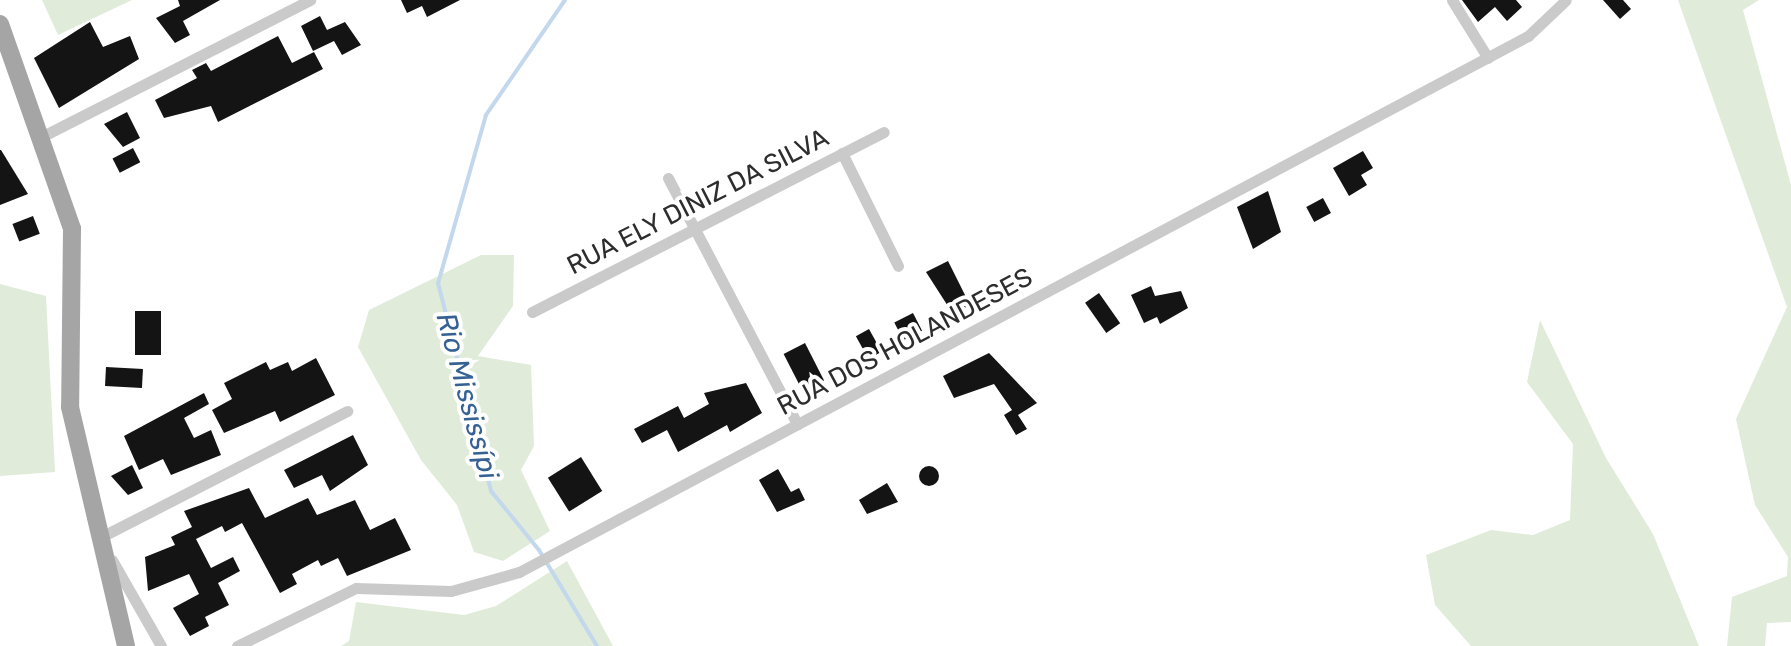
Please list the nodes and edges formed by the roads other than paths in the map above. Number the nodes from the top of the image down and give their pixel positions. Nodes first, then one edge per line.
1 (310, 0) edge
2 (1452, 0) edge
3 (1566, 0) edge
4 (0, 27) edge
5 (1488, 58) junction
6 (884, 132) dead end
7 (43, 136) junction
8 (842, 153) junction
9 (668, 178) dead end
10 (695, 229) junction
11 (898, 266) dead end
12 (532, 312) dead end
13 (347, 411) dead end
14 (797, 424) junction
15 (98, 536) junction
16 (126, 646) edge
17 (161, 646) edge
18 (237, 646) edge

1 - 7 street
2 - 5 street
3 - 5 street, RUA DOS HOLANDESES
4 - 7 main road
5 - 14 street, RUA DOS HOLANDESES
6 - 8 street, RUA ELY DINIZ DA SILVA
7 - 15 main road
8 - 10 street, RUA ELY DINIZ DA SILVA
8 - 11 street
9 - 10 street
10 - 12 street, RUA ELY DINIZ DA SILVA
10 - 14 street
13 - 15 street
14 - 18 street, RUA DOS HOLANDESES
15 - 16 main road
15 - 17 street

